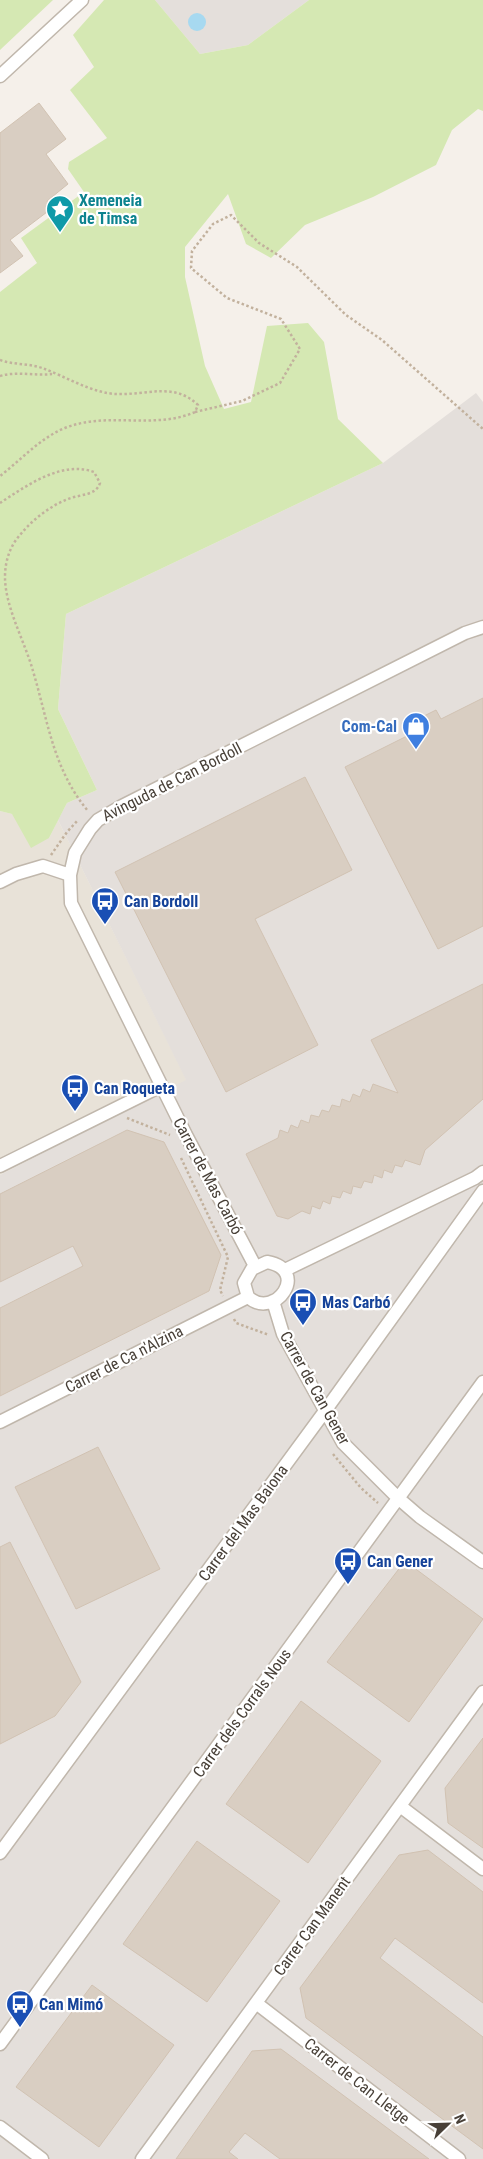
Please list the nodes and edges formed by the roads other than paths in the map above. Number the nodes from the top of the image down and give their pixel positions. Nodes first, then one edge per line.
1 (82, 0) edge
2 (0, 76) edge
3 (483, 627) edge
4 (70, 875) junction
5 (0, 882) edge
6 (162, 1086) junction
7 (0, 1166) edge
8 (483, 1172) edge
9 (483, 1191) edge
10 (255, 1266) junction
11 (285, 1270) junction
12 (248, 1297) junction
13 (273, 1301) junction
14 (483, 1382) edge
15 (324, 1411) junction
16 (0, 1422) edge
17 (398, 1498) junction
18 (483, 1562) edge
19 (483, 1692) edge
20 (400, 1806) junction
21 (0, 1853) edge
22 (483, 1869) edge
23 (256, 2003) junction
24 (0, 2044) edge
25 (0, 2127) edge
26 (42, 2159) edge
27 (142, 2159) edge
28 (459, 2159) edge

1 - 2 street
3 - 4 street, Avinguda de Can Bordoll
4 - 5 street
4 - 6 street, Avinguda de Can Bordoll
6 - 7 street
6 - 10 street, Carrer de Mas Carbó
8 - 11 street
9 - 15 street, Carrer del Mas Baiona
10 - 11 street
10 - 12 street
11 - 13 street
12 - 13 street
12 - 16 street, Carrer de Ca n'Alzina
13 - 15 street, Carrer de Can Gener
14 - 17 street, Carrer dels Corrals Nous
15 - 17 street, Carrer de Can Gener
15 - 21 street, Carrer del Mas Baiona
17 - 18 street, Carrer de Can Gener
17 - 24 street, Carrer dels Corrals Nous
19 - 20 street, Carrer Can Manent
20 - 22 street
20 - 23 street, Carrer Can Manent
23 - 27 street, Carrer Can Manent
23 - 28 street, Carrer de Can Lletge
25 - 26 street

